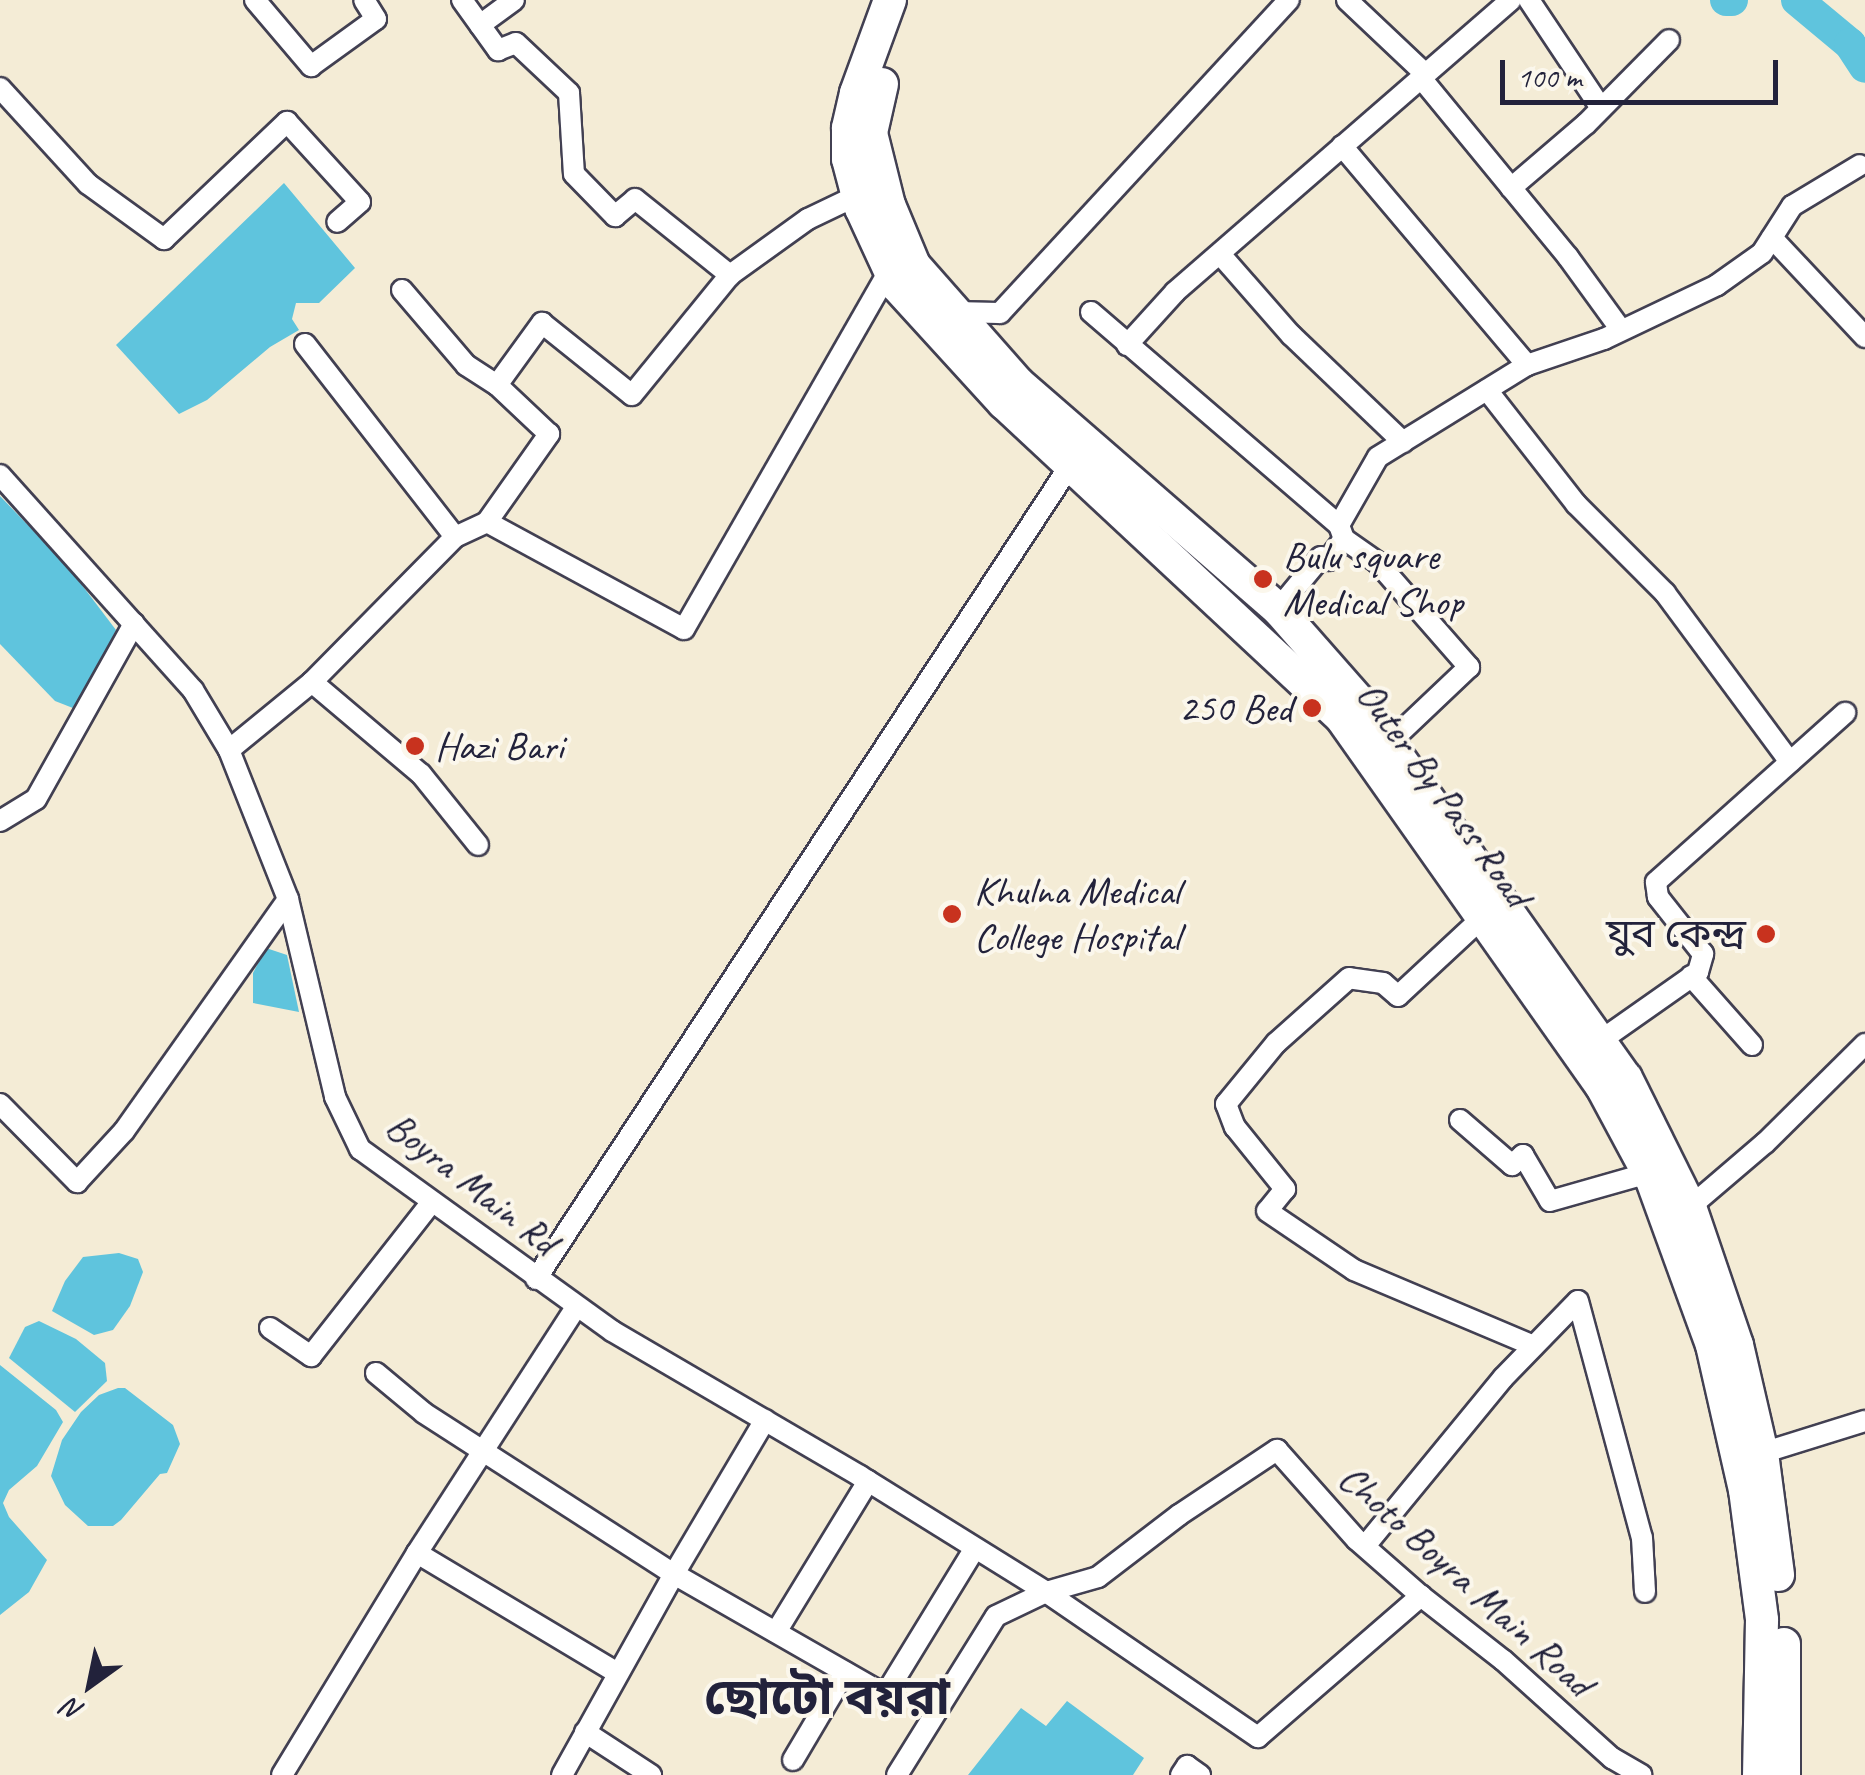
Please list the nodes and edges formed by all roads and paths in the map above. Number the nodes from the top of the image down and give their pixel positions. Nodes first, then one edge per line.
1 (255, 0) edge
2 (364, 0) edge
3 (462, 0) edge
4 (514, 0) edge
5 (890, 0) edge
6 (913, 0) edge
7 (1289, 0) edge
8 (1347, 0) edge
9 (1512, 0) edge
10 (1529, 0) edge
11 (480, 26) junction
12 (1669, 40) dead end
13 (1421, 78) junction
14 (0, 88) edge
15 (1602, 108) junction
16 (1342, 146) junction
17 (1860, 165) dead end
18 (1511, 188) junction
19 (858, 195) junction
20 (338, 222) dead end
21 (1772, 238) junction
22 (1220, 254) junction
23 (890, 270) junction
24 (730, 274) junction
25 (402, 290) dead end
26 (954, 312) junction
27 (1090, 312) dead end
28 (1622, 330) junction
29 (1865, 337) edge
30 (305, 344) dead end
31 (1127, 346) junction
32 (1527, 364) junction
33 (497, 385) junction
34 (1487, 390) junction
35 (1403, 442) junction
36 (1071, 464) junction
37 (0, 475) edge
38 (488, 522) junction
39 (1342, 532) junction
40 (455, 537) junction
41 (1278, 609) junction
42 (134, 624) junction
43 (312, 682) junction
44 (1844, 713) dead end
45 (1389, 743) junction
46 (229, 750) junction
47 (1790, 762) junction
48 (0, 821) edge
49 (478, 845) dead end
50 (288, 898) junction
51 (1483, 917) junction
52 (1691, 976) junction
53 (1600, 1041) junction
54 (1865, 1044) edge
55 (1752, 1045) dead end
56 (0, 1104) edge
57 (1460, 1120) dead end
58 (1648, 1174) junction
59 (431, 1203) junction
60 (1690, 1207) junction
61 (536, 1279) junction
62 (576, 1307) junction
63 (270, 1328) dead end
64 (1534, 1346) junction
65 (376, 1373) dead end
66 (765, 1420) junction
67 (1865, 1420) edge
68 (485, 1450) junction
69 (1762, 1452) junction
70 (868, 1481) junction
71 (1365, 1546) junction
72 (975, 1548) junction
73 (417, 1552) junction
74 (674, 1574) junction
75 (1046, 1592) junction
76 (1645, 1592) dead end
77 (1421, 1596) junction
78 (776, 1632) junction
79 (616, 1672) junction
80 (845, 1672) junction
81 (586, 1732) junction
82 (794, 1760) dead end
83 (282, 1775) edge
84 (562, 1775) edge
85 (651, 1775) edge
86 (897, 1775) edge
87 (1181, 1775) edge
88 (1200, 1775) edge
89 (1642, 1775) edge
90 (1759, 1775) edge
91 (1784, 1775) edge

1 - 2 street
3 - 11 street
4 - 11 street
5 - 19 main road, Outer By Pass Road
6 - 26 main road, Outer By Pass Road
7 - 26 street
8 - 13 street
9 - 13 street
10 - 15 street
11 - 24 street
12 - 15 street
13 - 16 street
13 - 18 street
14 - 20 street
15 - 18 street
16 - 22 street
16 - 32 street
17 - 21 street
18 - 28 street
19 - 23 main road, Outer By Pass Road
19 - 24 street
21 - 28 street
21 - 29 street
22 - 31 street
22 - 35 street
23 - 36 main road, Outer By Pass Road
23 - 38 street
24 - 33 street
25 - 33 street
26 - 41 main road, Outer By Pass Road
27 - 31 street
28 - 32 street
30 - 40 street
31 - 39 street
32 - 34 street
33 - 38 street
34 - 35 street
34 - 47 street
35 - 39 street
36 - 51 main road, Outer By Pass Road
36 - 61 street
37 - 42 street, Boyra Main Rd
38 - 40 street
39 - 41 street
39 - 45 street
40 - 43 street
41 - 45 main road, Outer By Pass Road
42 - 46 street, Boyra Main Rd
42 - 48 street
43 - 46 street
43 - 49 street
44 - 47 street
45 - 53 main road, Outer By Pass Road
46 - 50 street, Boyra Main Rd
47 - 52 street
50 - 56 street
50 - 59 street, Boyra Main Rd
51 - 58 main road, Outer By Pass Road
51 - 64 street
52 - 53 street
52 - 55 street
53 - 60 main road, Outer By Pass Road
54 - 60 street
57 - 58 street
58 - 90 main road, Outer By Pass Road
59 - 61 street, Boyra Main Rd
59 - 63 street
60 - 69 main road, Outer By Pass Road
61 - 62 street, Boyra Main Rd
62 - 66 street, Boyra Main Rd
62 - 68 street
64 - 71 street
64 - 76 street
65 - 68 street
66 - 70 street, Boyra Main Rd
66 - 74 street
67 - 69 street
68 - 73 street
68 - 74 street
69 - 91 main road, Outer By Pass Road
70 - 72 street, Boyra Main Rd
70 - 78 street
71 - 75 street, Choto Boyra Main Road
71 - 77 street, Choto Boyra Main Road
72 - 75 street, Boyra Main Rd
72 - 80 street
73 - 79 street
73 - 83 street
74 - 78 street
74 - 79 street
75 - 77 street, Boyra Main Rd
75 - 86 street, Choto Boyra Main Road
77 - 89 street, Choto Boyra Main Road
78 - 80 street
79 - 81 street
80 - 82 street
81 - 84 street
81 - 85 street
87 - 88 street

